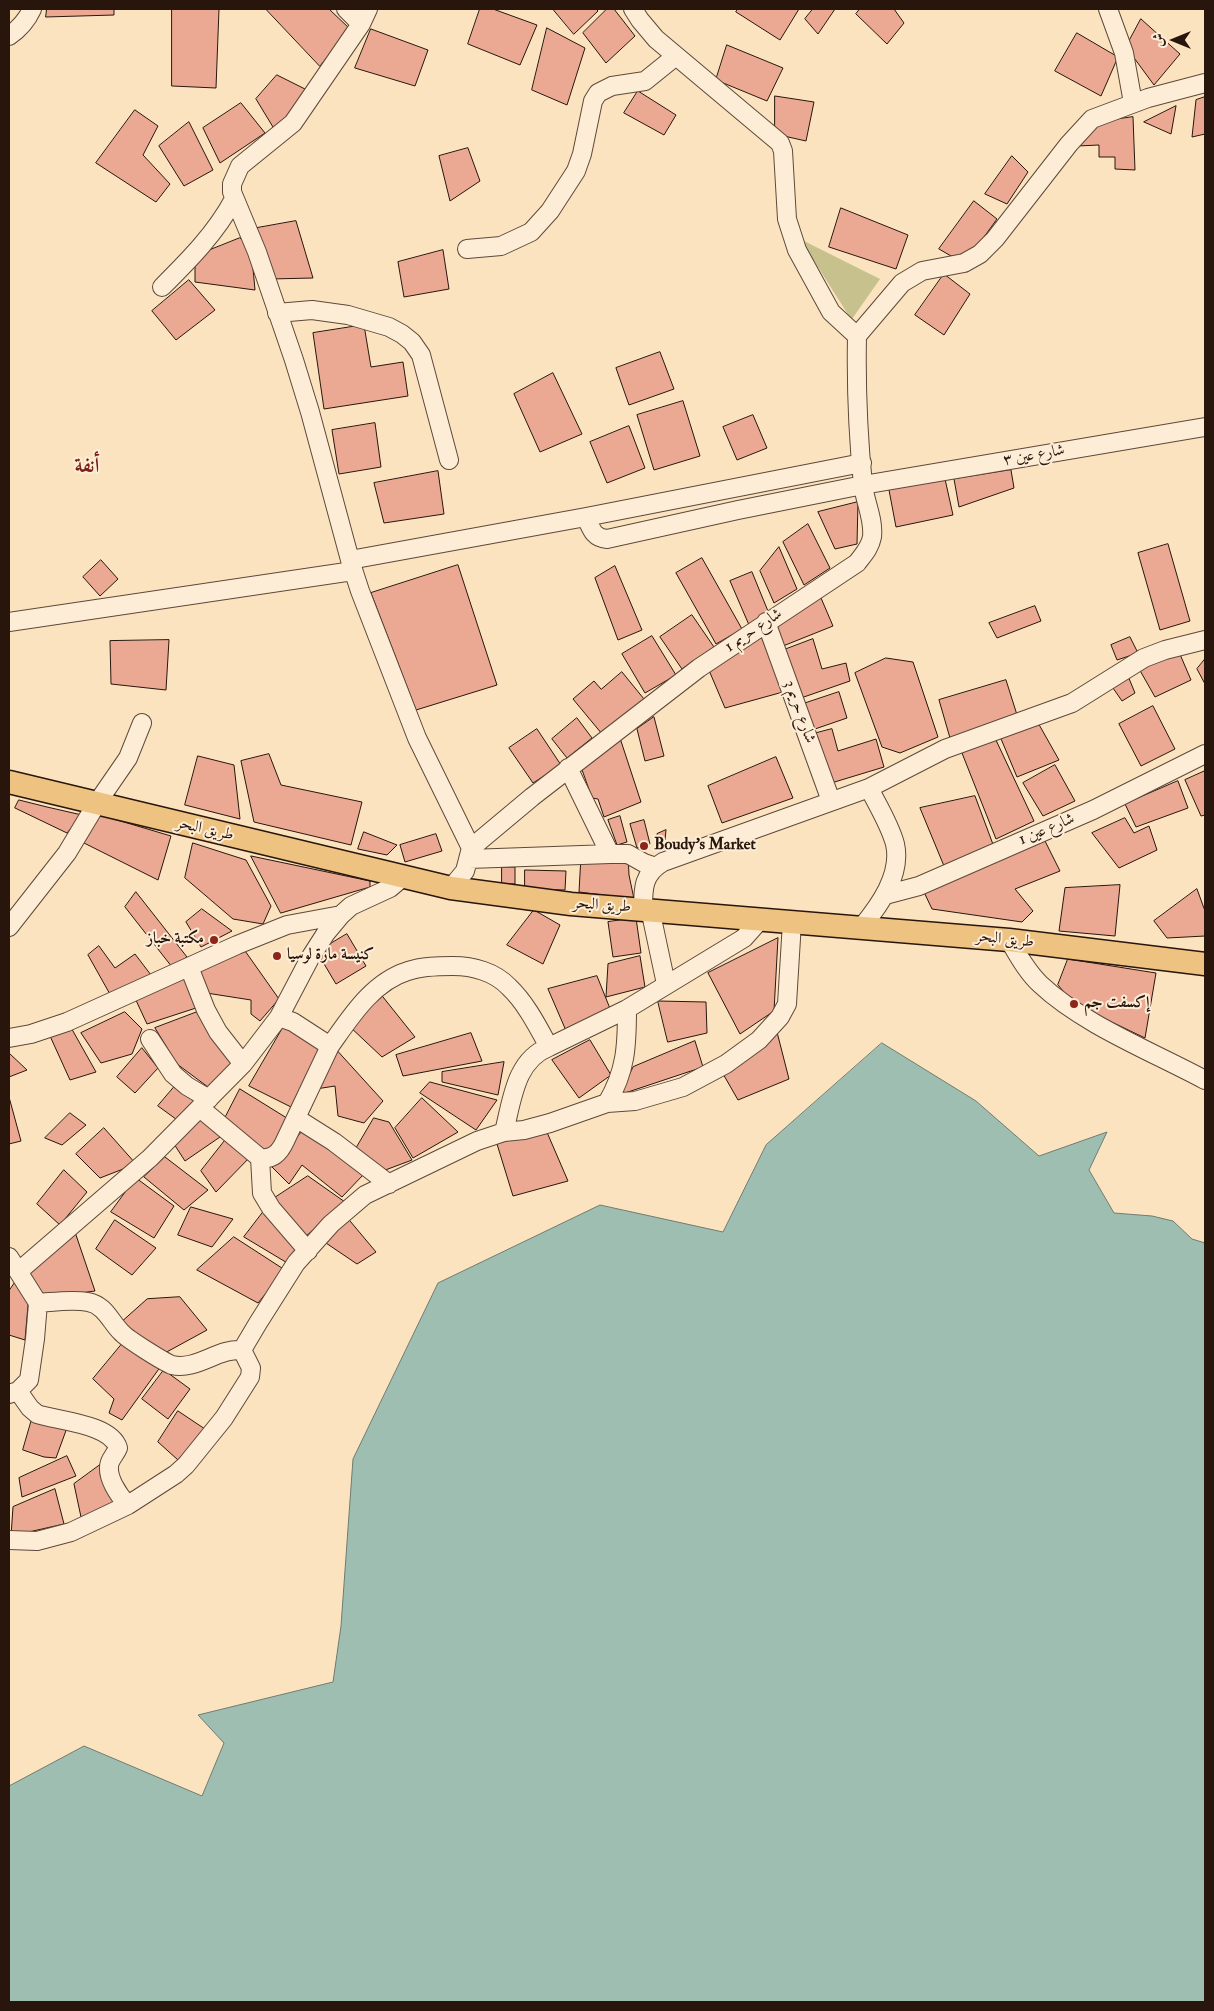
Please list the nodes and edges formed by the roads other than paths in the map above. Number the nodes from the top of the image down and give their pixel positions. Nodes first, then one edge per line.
1 (32, 9) edge
2 (346, 9) edge
3 (633, 9) edge
4 (1108, 9) edge
5 (364, 16) edge
6 (9, 36) edge
7 (676, 56) junction
8 (1205, 82) edge
9 (1133, 103) junction
10 (234, 199) junction
11 (467, 249) dead end
12 (162, 287) dead end
13 (277, 313) junction
14 (857, 336) junction
15 (1205, 427) edge
16 (449, 460) dead end
17 (862, 463) junction
18 (863, 486) junction
19 (586, 517) junction
20 (352, 566) junction
21 (9, 622) edge
22 (766, 622) junction
23 (1205, 640) edge
24 (142, 723) dead end
25 (1205, 754) edge
26 (568, 768) junction
27 (9, 782) edge
28 (869, 788) junction
29 (831, 801) junction
30 (97, 803) junction
31 (470, 854) junction
32 (610, 854) junction
33 (656, 867) junction
34 (403, 877) junction
35 (451, 888) junction
36 (885, 895) junction
37 (646, 909) junction
38 (341, 915) junction
39 (760, 920) junction
40 (792, 922) junction
41 (9, 927) edge
42 (860, 928) junction
43 (1009, 940) junction
44 (1205, 964) edge
45 (189, 967) junction
46 (666, 984) junction
47 (627, 1009) junction
48 (279, 1016) junction
49 (9, 1038) edge
50 (150, 1039) dead end
51 (330, 1046) junction
52 (548, 1047) junction
53 (243, 1064) junction
54 (1205, 1080) edge
55 (205, 1103) junction
56 (607, 1104) junction
57 (296, 1118) junction
58 (504, 1132) junction
59 (260, 1158) junction
60 (389, 1184) junction
61 (308, 1251) junction
62 (14, 1264) edge
63 (38, 1303) junction
64 (242, 1350) junction
65 (13, 1392) edge
66 (128, 1505) junction
67 (9, 1540) edge

1 - 6 street
2 - 5 street
3 - 7 street
4 - 9 street
5 - 10 street
7 - 11 street
7 - 14 street
8 - 9 street
9 - 14 street
10 - 12 street
10 - 13 street
13 - 16 street
13 - 20 street
14 - 17 street, شارع حريم 1
15 - 18 street, شارع عين ٣
17 - 18 street, شارع حريم 1
17 - 19 street
18 - 19 street, شارع عين ٣
18 - 22 street, شارع حريم 1
19 - 20 street
20 - 21 street
20 - 31 street
22 - 26 street, شارع حريم 1
22 - 29 street, شارع حريم 3
23 - 28 street
24 - 30 street
25 - 36 street, شارع عين 1
26 - 31 street, شارع حريم 1
26 - 32 street
27 - 30 main road, طريق البحر
28 - 29 street
28 - 36 street
29 - 33 street
30 - 34 main road, طريق البحر
30 - 41 street
31 - 32 street
31 - 35 street, شارع حريم 1
32 - 33 street
33 - 37 street
34 - 35 main road, طريق البحر
34 - 38 street
35 - 37 main road, طريق البحر
36 - 42 street
37 - 39 main road, طريق البحر
37 - 46 street
38 - 45 street
38 - 48 street
39 - 40 main road, طريق البحر
39 - 46 street
40 - 42 main road, طريق البحر
40 - 56 street
42 - 43 main road, طريق البحر
43 - 44 main road, طريق البحر
43 - 54 street
45 - 49 street
45 - 53 street
46 - 47 street
47 - 52 street
47 - 56 street
48 - 51 street
48 - 53 street
50 - 55 street
51 - 52 street
51 - 57 street
52 - 58 street
53 - 55 street
55 - 59 street
55 - 62 street
56 - 58 street
57 - 59 street
57 - 60 street
58 - 60 street
59 - 61 street
60 - 61 street
61 - 64 street
62 - 63 street
63 - 64 street
63 - 65 street
64 - 66 street
65 - 66 street
66 - 67 street

